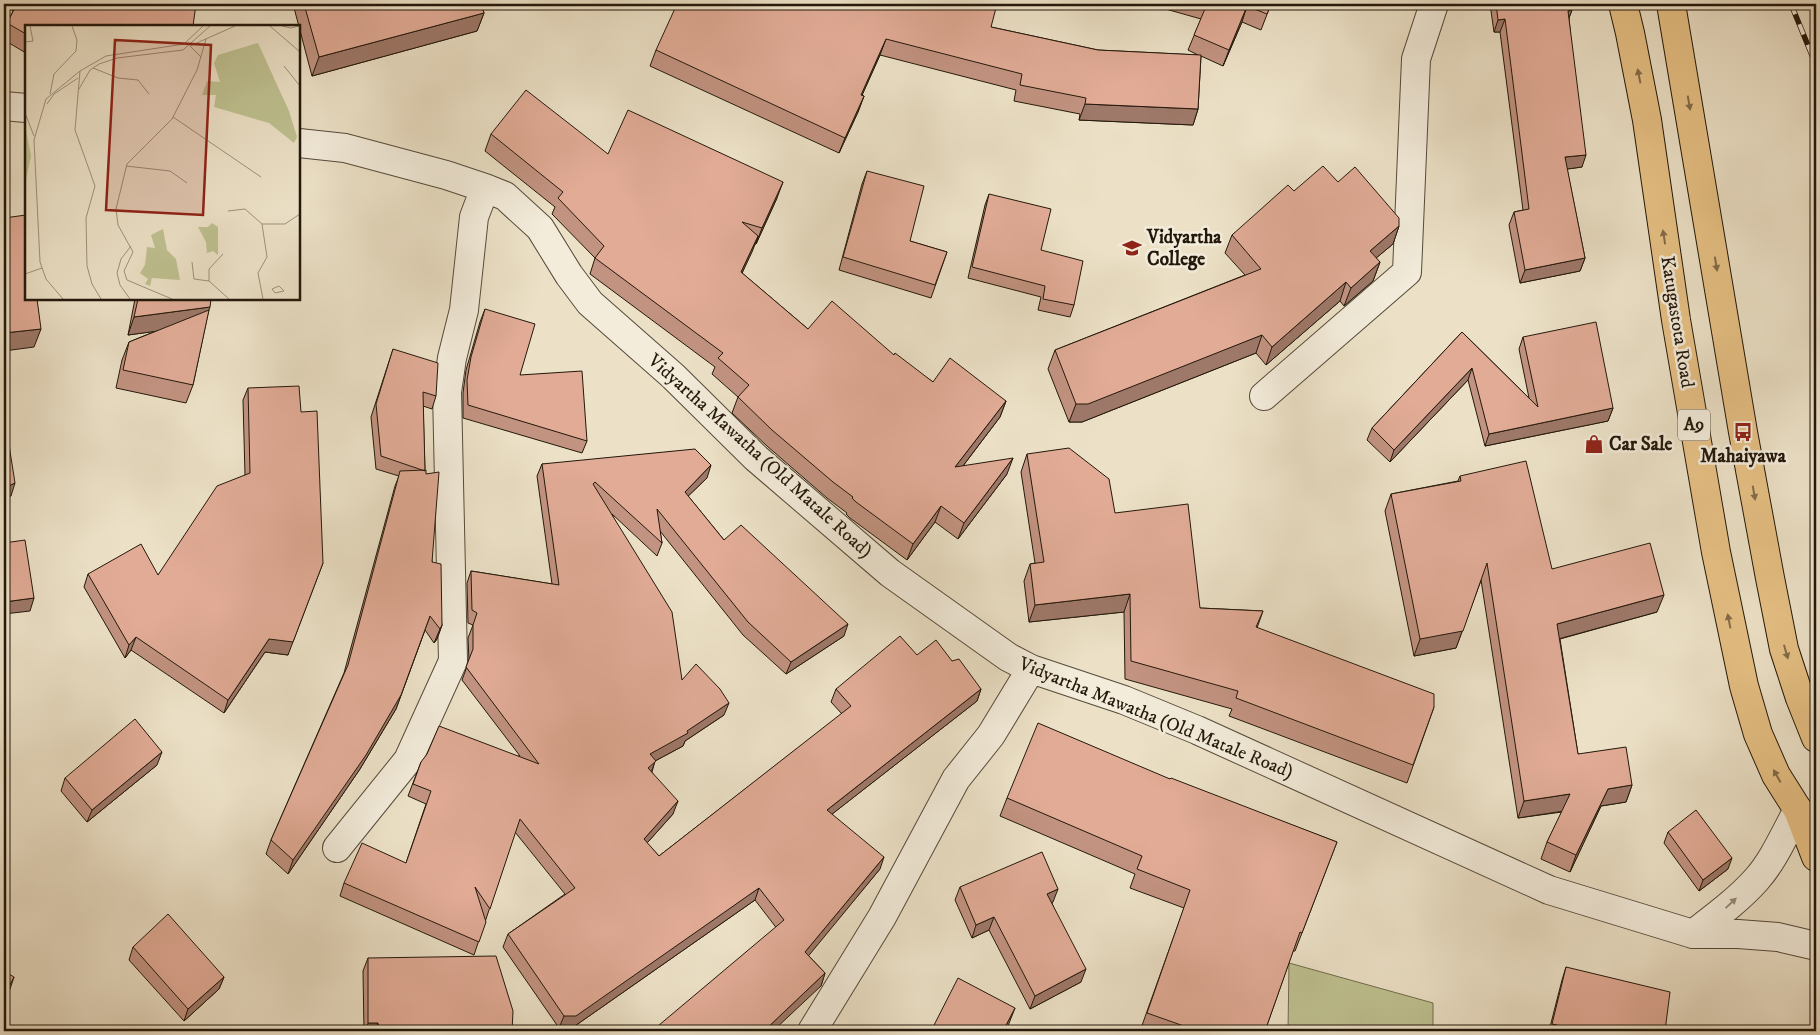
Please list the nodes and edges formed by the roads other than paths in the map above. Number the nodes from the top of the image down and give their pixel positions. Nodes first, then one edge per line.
1 (1434, 4) edge
2 (1623, 4) edge
3 (1672, 4) edge
4 (4, 106) edge
5 (25, 108) edge
6 (300, 143) edge
7 (485, 188) junction
8 (1264, 396) dead end
9 (1031, 669) junction
10 (1816, 738) edge
11 (1798, 810) junction
12 (1816, 829) edge
13 (337, 848) dead end
14 (1816, 856) edge
15 (1693, 934) junction
16 (1816, 946) edge
17 (812, 1031) edge

1 - 8 street
11 -> 2 main road, Katugastota Road / A9
3 -> 10 main road
4 - 5 street
6 - 7 street, Vidyartha Mawatha (Old Matale Road)
7 - 9 street, Vidyartha Mawatha (Old Matale Road)
7 - 13 street
9 - 15 street, Vidyartha Mawatha (Old Matale Road)
9 - 17 street
11 - 12 main road, Katugastota Road / A9
11 - 14 main road
15 -> 11 street
15 - 16 street, Vidyartha Mawatha (Old Matale Road)

